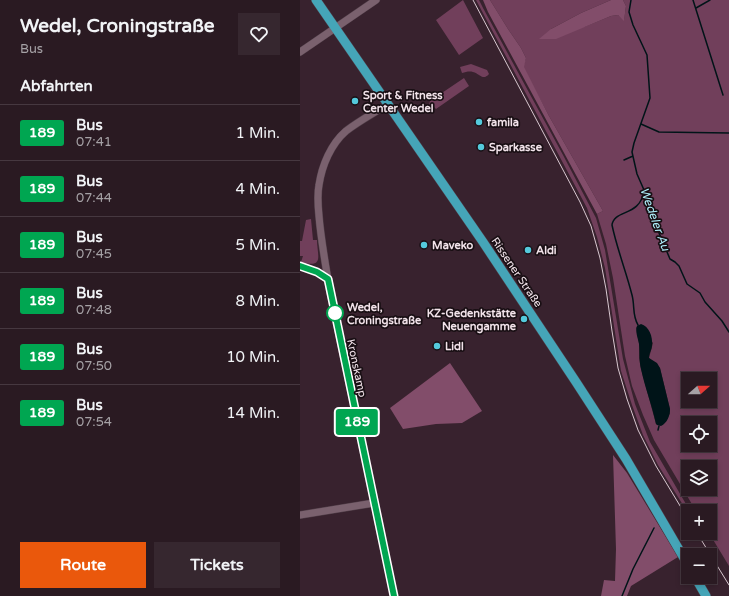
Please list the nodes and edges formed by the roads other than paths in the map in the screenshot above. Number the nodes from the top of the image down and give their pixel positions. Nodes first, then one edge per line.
1 (316, 0) edge
2 (376, 0) edge
3 (335, 29) junction
4 (300, 52) edge
5 (388, 104) junction
6 (324, 256) junction
7 (300, 266) edge
8 (311, 270) junction
9 (328, 279) junction
10 (374, 503) junction
11 (300, 515) edge
12 (681, 553) edge
13 (699, 584) edge
14 (394, 596) edge
15 (706, 596) edge

1 - 3 main road, Rissener Straße
2 - 3 street
3 - 4 street
3 - 5 main road, Rissener Straße
5 - 6 street, Kronskamp
5 - 12 main road, Rissener Straße
6 - 8 street
6 - 9 street, Kronskamp
7 - 8 street
8 - 9 street
9 - 10 street, Kronskamp
10 - 11 street
10 - 14 street, Kronskamp
13 - 15 main road

